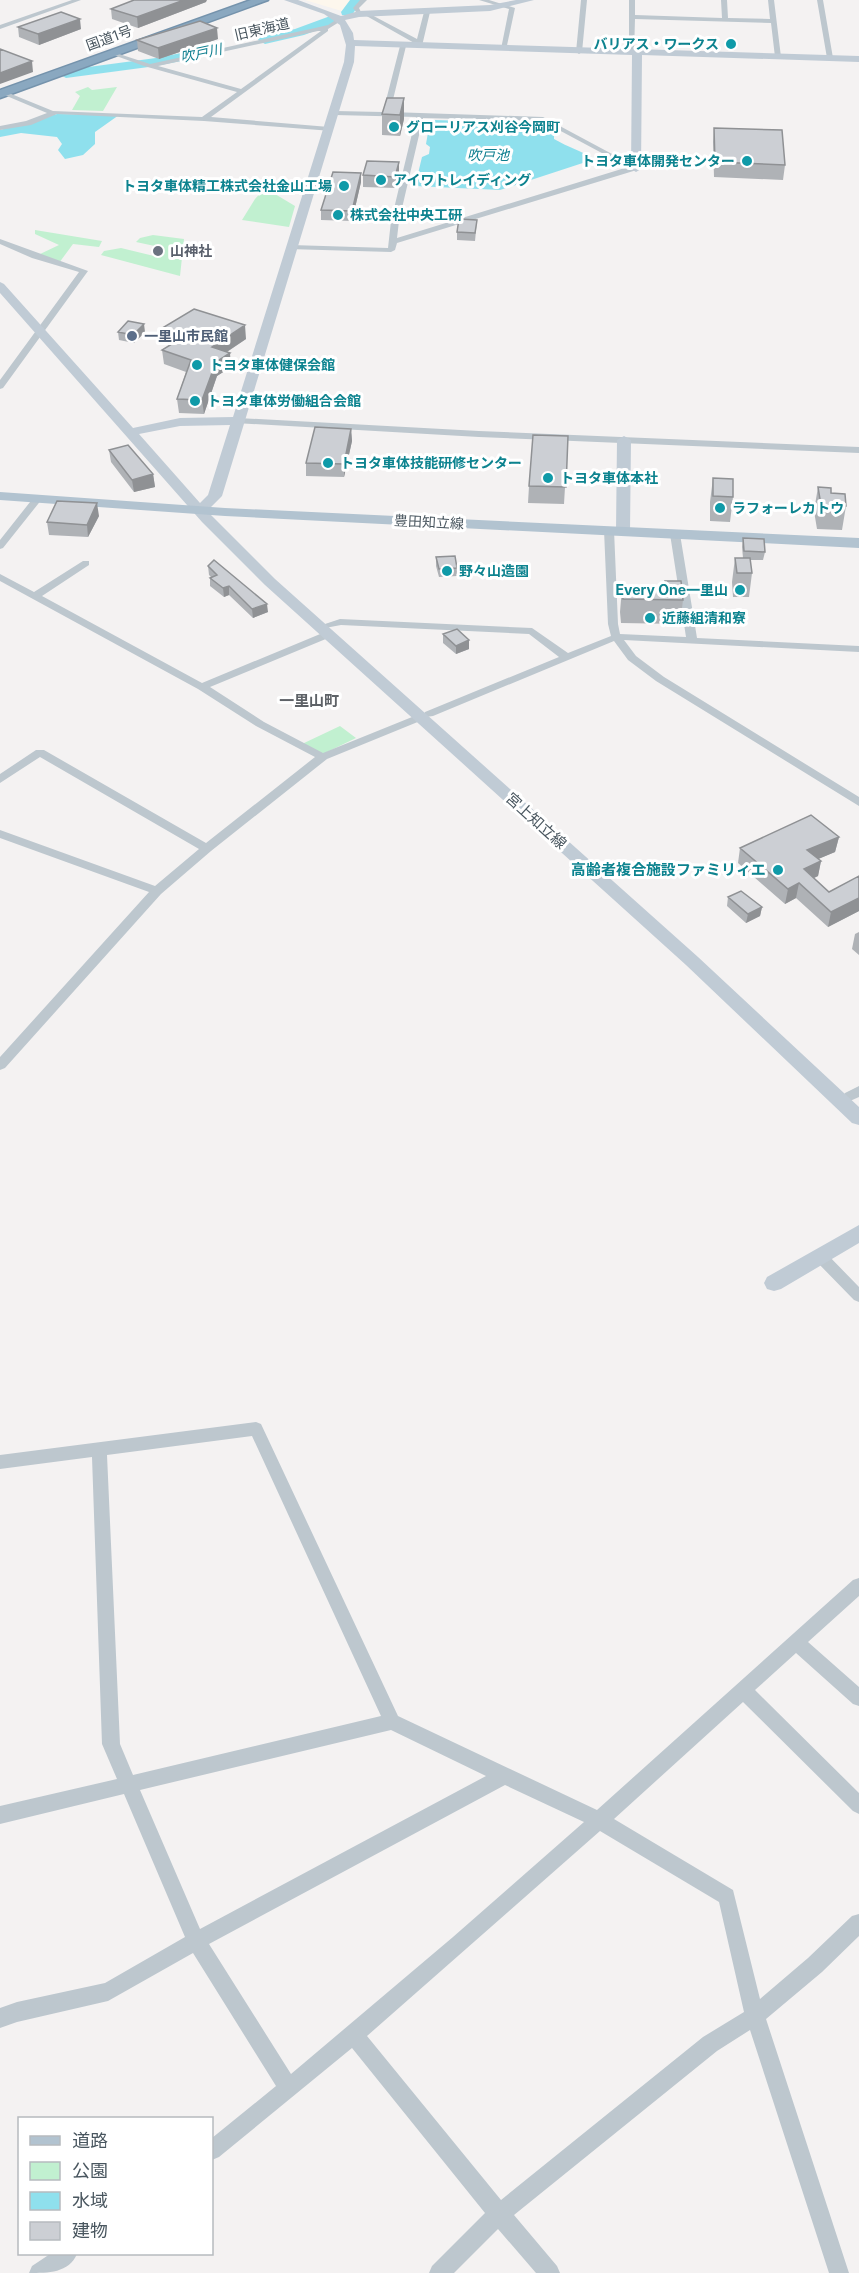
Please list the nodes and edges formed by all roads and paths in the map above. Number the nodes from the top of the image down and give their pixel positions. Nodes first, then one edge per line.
1 (78, 0) edge
2 (249, 0) edge
3 (262, 0) edge
4 (289, 0) edge
5 (364, 0) edge
6 (482, 0) edge
7 (529, 0) edge
8 (584, 0) edge
9 (632, 0) edge
10 (724, 0) edge
11 (771, 0) edge
12 (820, 0) edge
13 (506, 6) junction
14 (427, 12) junction
15 (363, 14) junction
16 (631, 17) junction
17 (342, 18) junction
18 (725, 20) junction
19 (774, 21) junction
20 (330, 26) junction
21 (0, 27) edge
22 (352, 43) junction
23 (419, 45) junction
24 (403, 46) junction
25 (504, 49) junction
26 (579, 52) junction
27 (111, 53) junction
28 (634, 54) junction
29 (778, 57) junction
30 (830, 58) junction
31 (859, 59) edge
32 (145, 65) junction
33 (241, 91) junction
34 (1, 92) edge
35 (52, 113) junction
36 (335, 113) junction
37 (386, 114) junction
38 (420, 115) junction
39 (204, 119) junction
40 (0, 128) edge
41 (329, 129) junction
42 (636, 169) junction
43 (0, 241) edge
44 (393, 242) junction
45 (291, 247) junction
46 (0, 286) edge
47 (40, 330) junction
48 (0, 386) edge
49 (238, 421) junction
50 (130, 432) junction
51 (624, 440) junction
52 (859, 450) edge
53 (0, 496) edge
54 (37, 499) junction
55 (199, 510) junction
56 (616, 531) junction
57 (675, 534) junction
58 (859, 543) edge
59 (0, 546) edge
60 (86, 563) dead end
61 (0, 577) edge
62 (34, 596) junction
63 (329, 630) junction
64 (616, 637) junction
65 (692, 639) junction
66 (859, 649) edge
67 (566, 657) junction
68 (202, 687) junction
69 (425, 716) junction
70 (323, 757) junction
71 (0, 779) edge
72 (859, 802) edge
73 (0, 834) edge
74 (207, 848) junction
75 (157, 891) junction
76 (0, 1065) edge
77 (856, 1097) edge
78 (859, 1118) edge
79 (859, 1233) edge
80 (820, 1256) junction
81 (774, 1282) dead end
82 (859, 1296) edge
83 (99, 1448) junction
84 (0, 1462) edge
85 (857, 1591) edge
86 (796, 1642) junction
87 (743, 1690) junction
88 (859, 1698) edge
89 (392, 1722) junction
90 (503, 1776) junction
91 (128, 1785) junction
92 (859, 1805) edge
93 (0, 1815) edge
94 (600, 1821) junction
95 (859, 1923) edge
96 (196, 1941) junction
97 (755, 2016) junction
98 (0, 2018) edge
99 (354, 2035) junction
100 (289, 2089) junction
101 (213, 2149) edge
102 (499, 2214) junction
103 (64, 2255) edge
104 (39, 2273) edge
105 (439, 2273) edge
106 (550, 2273) edge
107 (839, 2273) edge

1 - 21 street
2 - 34 highway, 国道1号
3 - 27 highway, 国道1号
4 - 17 street
5 - 15 street
6 - 13 street
7 - 13 street, 旧東海道
8 - 26 street
9 - 16 street
10 - 18 street
11 - 19 street
12 - 30 street
13 - 14 street, 旧東海道
13 - 25 street
14 - 15 street, 旧東海道
14 - 23 street
15 - 17 street, 旧東海道
15 - 23 street
16 - 18 street
16 - 28 street
17 - 20 street, 旧東海道
17 - 22 street
18 - 19 street
19 - 29 street
20 - 32 street, 旧東海道
20 - 33 street
22 - 24 street
22 - 36 street
23 - 24 street
23 - 25 street
24 - 37 street
25 - 26 street
26 - 28 street
27 - 32 street
27 - 34 highway, 国道1号
28 - 29 street
28 - 42 street
29 - 30 street
30 - 31 street
32 - 33 street
33 - 39 street
34 - 35 street
35 - 39 street
35 - 40 street
36 - 37 street
36 - 41 street
37 - 38 street
38 - 42 street
38 - 44 street
39 - 41 street
41 - 45 street
42 - 44 street
43 - 47 street
44 - 45 street
45 - 49 street
46 - 47 street, 宮上知立線
47 - 48 street
47 - 50 street, 宮上知立線
49 - 50 street
49 - 51 street
49 - 55 street
50 - 55 street, 宮上知立線
51 - 52 street
51 - 56 street
53 - 54 main road, 豊田知立線
54 - 55 main road, 豊田知立線
54 - 59 street
55 - 56 main road, 豊田知立線
55 - 63 street, 宮上知立線
56 - 57 main road, 豊田知立線
56 - 64 street
57 - 58 main road, 豊田知立線
57 - 65 street
60 - 62 street
61 - 62 street
62 - 68 street
63 - 67 street
63 - 68 street
63 - 69 street, 宮上知立線
64 - 65 street
64 - 67 street
64 - 72 street
65 - 66 street
67 - 69 street
68 - 70 street
69 - 70 street
69 - 77 street, 宮上知立線
69 - 78 street, 宮上知立線
70 - 74 street
71 - 74 street
73 - 75 street
74 - 75 street
75 - 76 street
79 - 80 street
80 - 81 street
80 - 82 street
83 - 84 street
83 - 89 street
83 - 91 street
85 - 86 street
86 - 87 street
86 - 88 street
87 - 92 street
87 - 94 street
89 - 90 street
89 - 91 street
90 - 94 street
90 - 96 street
91 - 93 street
91 - 96 street
94 - 97 street
94 - 99 street
95 - 97 street
96 - 98 street
96 - 100 street
97 - 102 street
97 - 107 street
99 - 100 street
99 - 102 street
100 - 101 street
102 - 105 street
102 - 106 street
103 - 104 street

